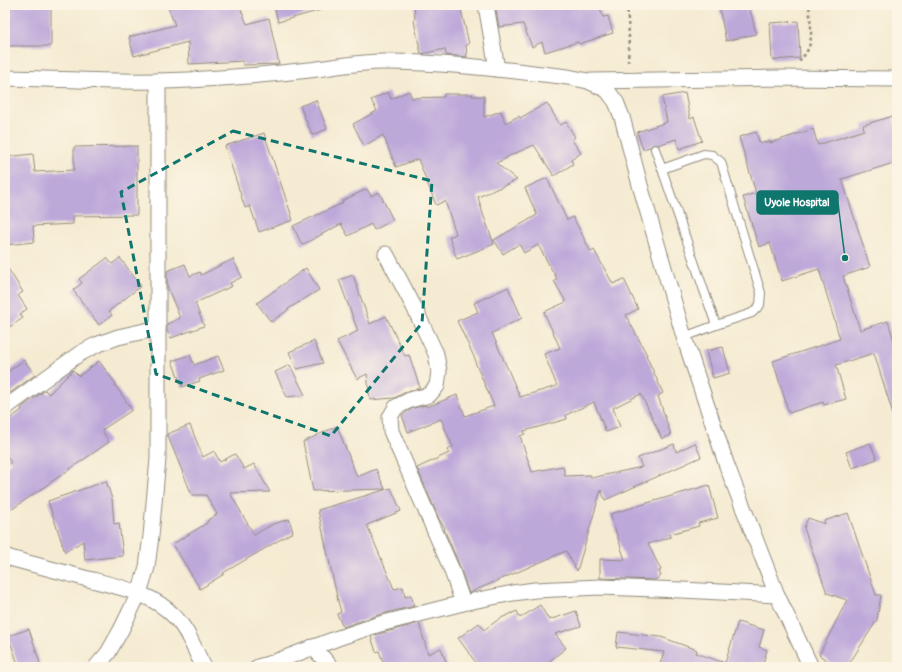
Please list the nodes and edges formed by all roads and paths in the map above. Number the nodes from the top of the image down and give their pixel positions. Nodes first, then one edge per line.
1 (486, 5) edge
2 (627, 5) edge
3 (809, 5) edge
4 (497, 69) junction
5 (5, 78) edge
6 (779, 78) junction
7 (897, 79) edge
8 (588, 81) junction
9 (628, 81) junction
10 (158, 82) junction
11 (655, 148) dead end
12 (662, 169) junction
13 (386, 254) dead end
14 (716, 324) junction
15 (158, 328) junction
16 (684, 337) junction
17 (5, 408) edge
18 (5, 556) edge
19 (138, 593) junction
20 (777, 596) junction
21 (463, 603) junction
22 (312, 647) junction
23 (96, 667) edge
24 (204, 667) edge
25 (258, 667) edge
26 (331, 667) edge
27 (811, 667) edge

1 - 4 street
2 - 9 path
3 - 6 path
4 - 8 street
4 - 10 street
5 - 10 street
6 - 7 street
6 - 9 street
8 - 9 street
8 - 16 street
10 - 15 street
11 - 12 lane
12 - 14 lane
12 - 14 lane
13 - 21 street
14 - 16 lane
15 - 17 street
15 - 19 street
16 - 20 street
18 - 19 street
19 - 23 street
19 - 24 street
20 - 21 street
20 - 27 street
21 - 22 street
22 - 25 street
22 - 26 street

